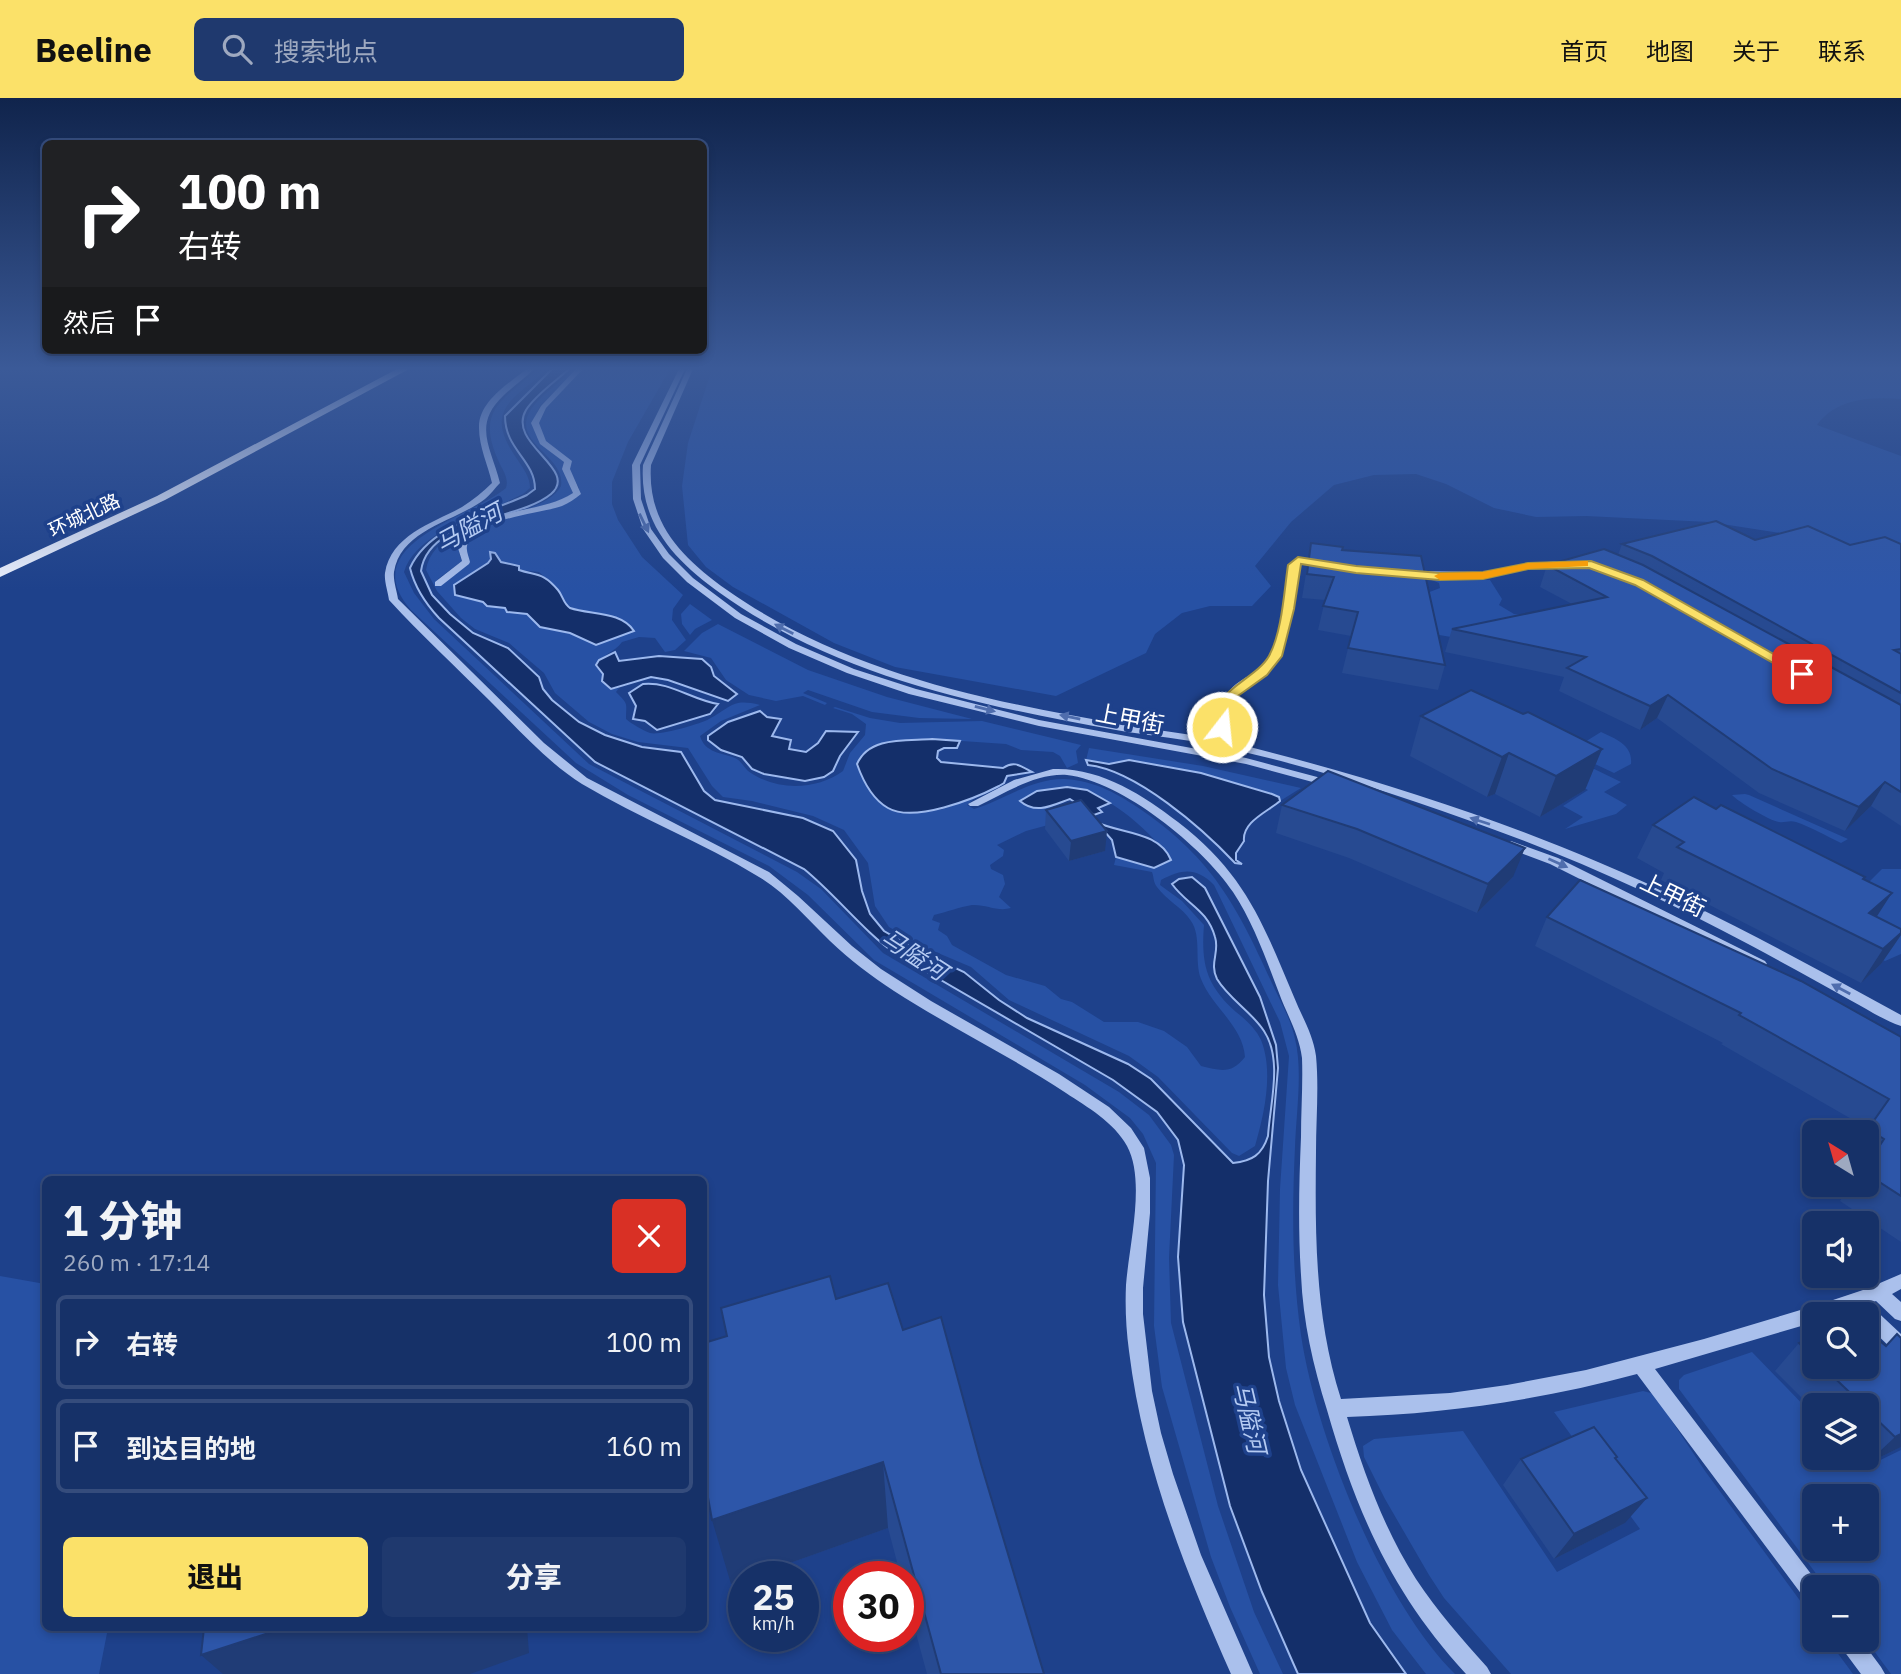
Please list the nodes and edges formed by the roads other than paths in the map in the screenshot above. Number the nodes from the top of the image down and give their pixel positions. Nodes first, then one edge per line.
1 (256, 443) edge
2 (266, 443) edge
3 (487, 443) edge
4 (544, 443) edge
5 (647, 443) edge
6 (657, 443) edge
7 (1580, 564) edge
8 (1329, 565) edge
9 (0, 567) edge
10 (1393, 572) edge
11 (0, 573) edge
12 (438, 584) dead end
13 (1220, 743) junction
14 (974, 804) dead end
15 (1471, 831) edge
16 (1495, 839) edge
17 (1774, 971) edge
18 (1901, 1021) edge
19 (1901, 1281) edge
20 (1880, 1293) junction
21 (1855, 1302) edge
22 (1901, 1313) edge
23 (1802, 1317) edge
24 (1879, 1325) edge
25 (1901, 1346) edge
26 (1640, 1364) junction
27 (1335, 1408) junction
28 (1802, 1579) edge
29 (1857, 1652) edge
30 (1242, 1674) edge
31 (1480, 1674) edge
32 (1874, 1674) edge

1 - 9 main road, 环城北路
2 - 11 main road, 环城北路
3 - 30 street
4 - 12 street
5 -> 15 street, 上甲街
13 -> 6 street, 上甲街
7 - 10 street
8 - 13 street
18 -> 13 street, 上甲街
14 - 27 street
16 -> 17 street, 上甲街
19 - 20 street
20 - 21 street
20 - 22 street
23 - 26 street
24 - 25 street
26 - 27 street
26 - 28 street
27 - 31 street
29 - 32 street

